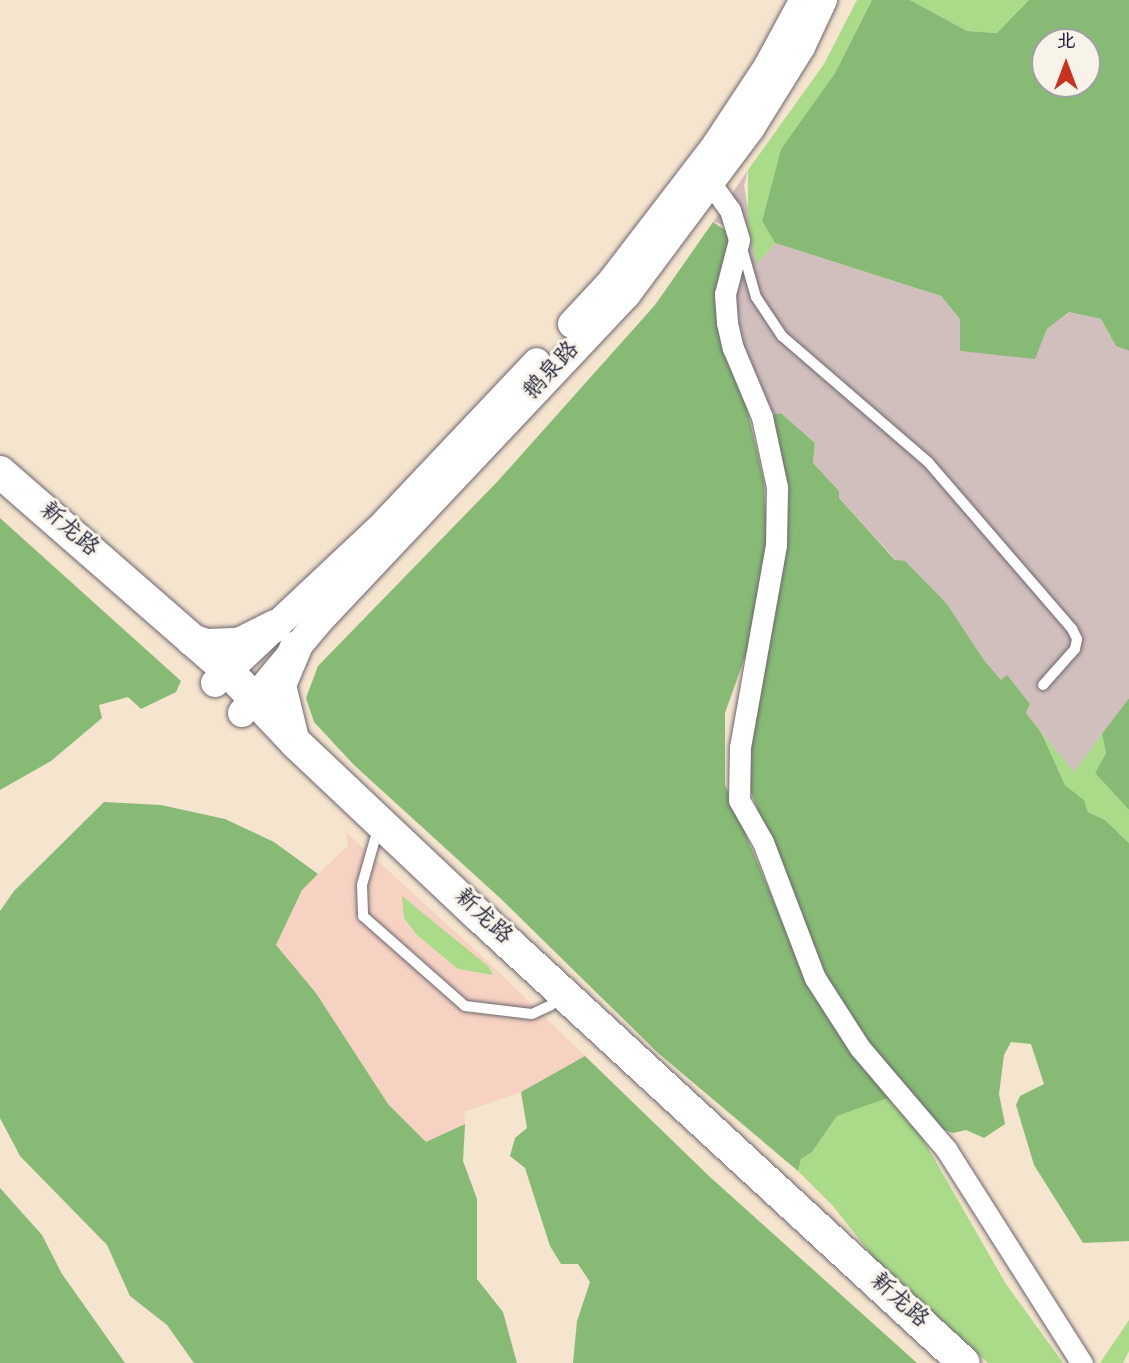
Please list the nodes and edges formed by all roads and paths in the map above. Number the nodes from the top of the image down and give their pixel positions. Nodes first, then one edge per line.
1 (803, 0) edge
2 (823, 0) edge
3 (711, 184) junction
4 (739, 240) junction
5 (0, 472) edge
6 (0, 495) edge
7 (286, 636) junction
8 (192, 640) junction
9 (221, 677) junction
10 (1043, 685) dead end
11 (248, 706) junction
12 (296, 743) junction
13 (375, 839) junction
14 (551, 1004) junction
15 (944, 1363) edge
16 (964, 1363) edge
17 (1082, 1363) edge

1 - 7 main road, 鹅泉路
2 - 3 main road, 鹅泉路
3 - 4 street
3 - 7 main road, 鹅泉路
4 - 10 lane
4 - 17 street
5 - 8 main road, 新龙路
6 - 9 main road, 新龙路
7 - 8 main road
7 - 9 main road, 鹅泉路
7 - 11 main road, 鹅泉路
7 - 12 main road
8 - 9 main road, 新龙路
9 - 11 main road, 新龙路
11 - 12 main road, 新龙路
11 - 13 main road, 新龙路
12 - 16 main road, 新龙路
13 - 14 main road, 新龙路
13 - 14 lane
14 - 15 main road, 新龙路

